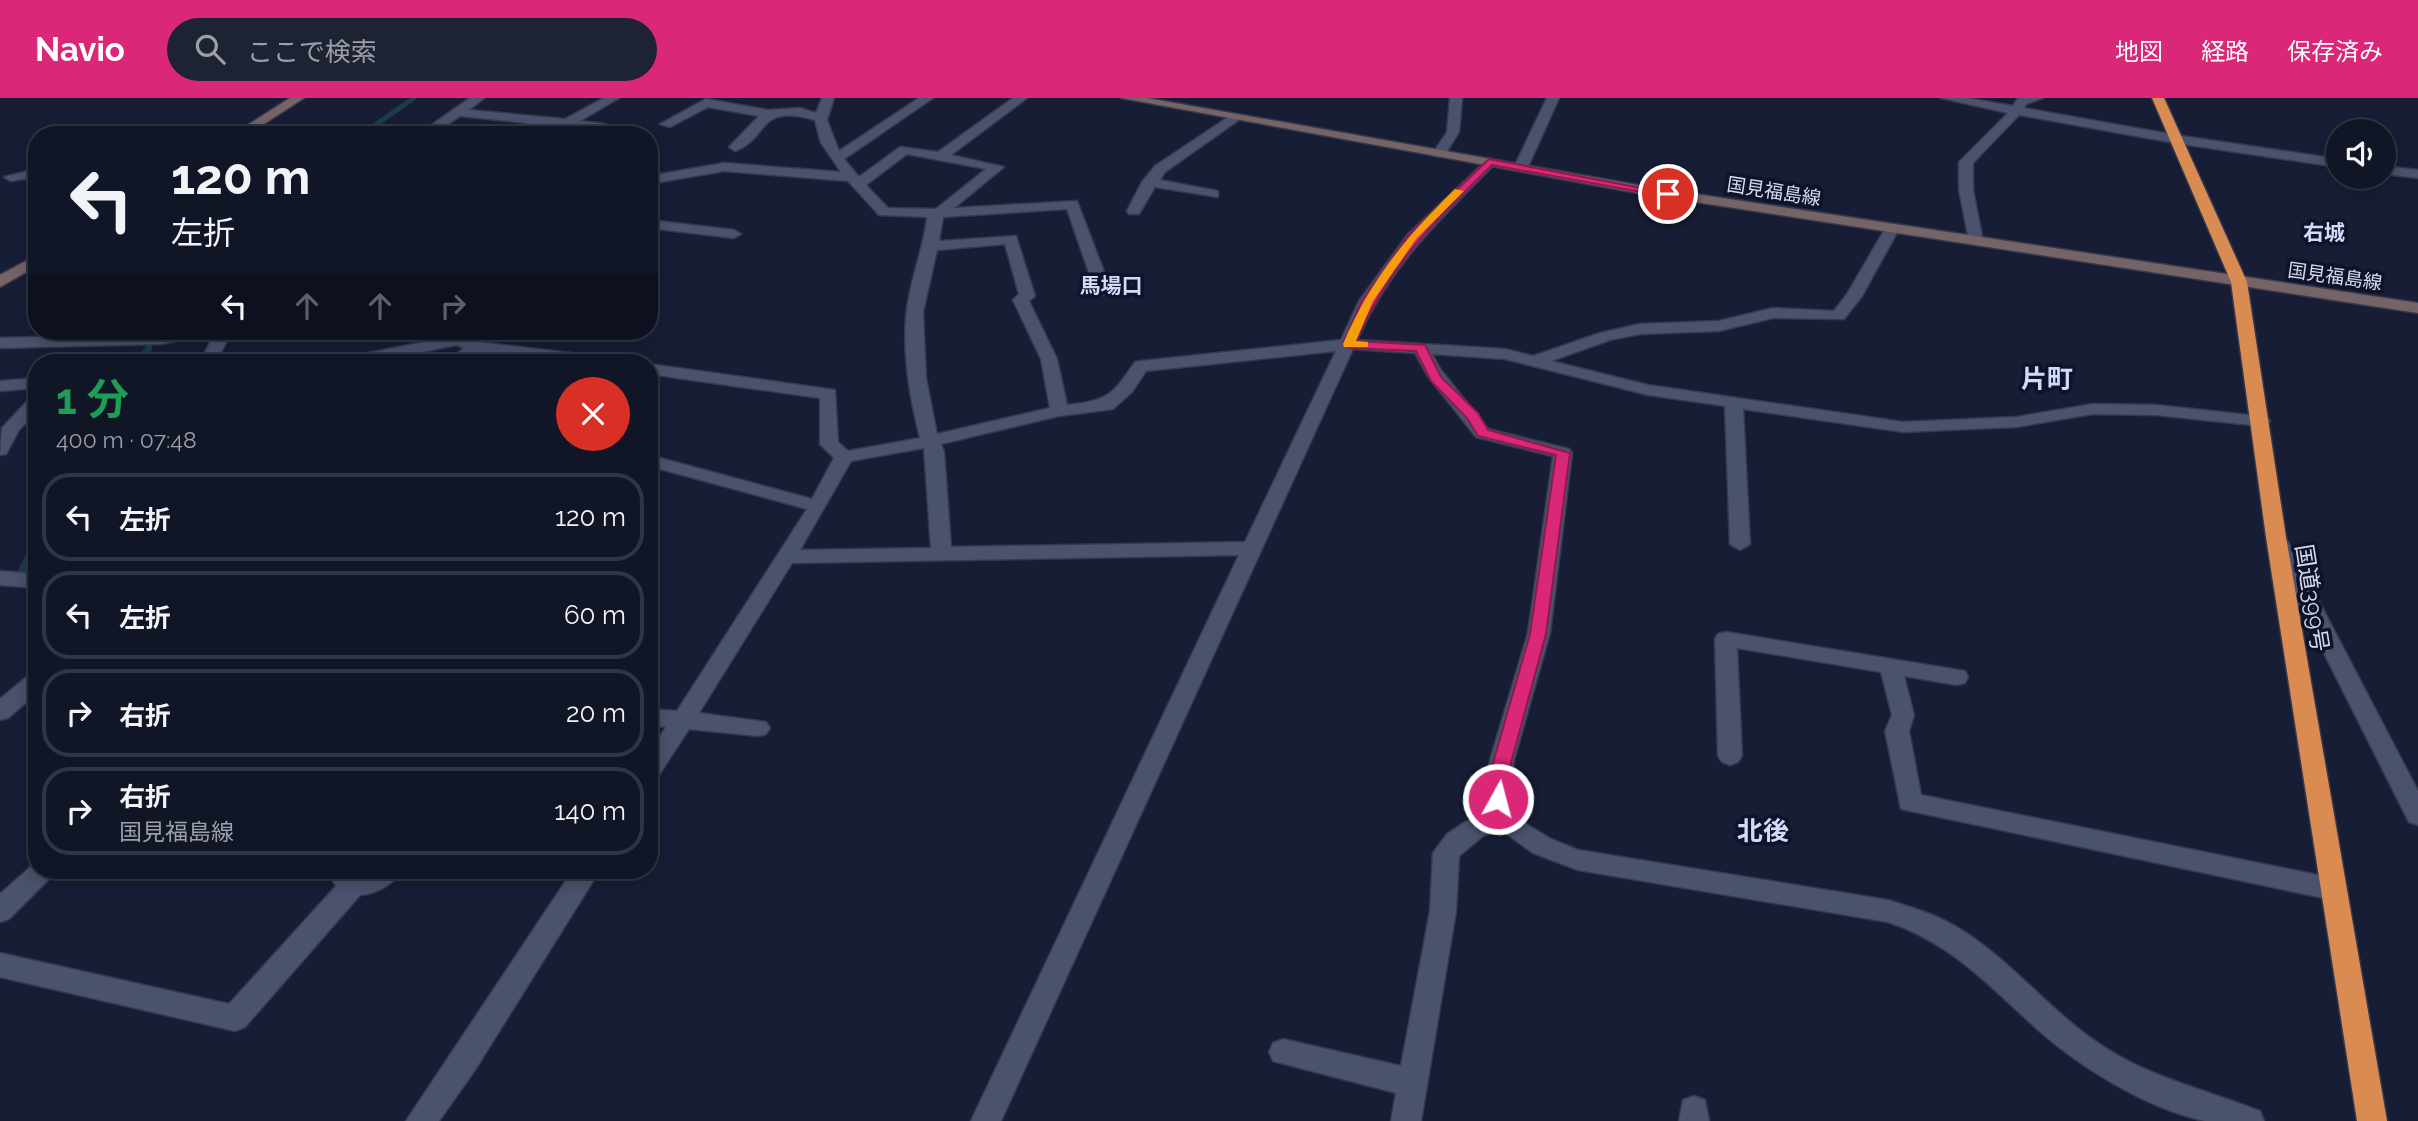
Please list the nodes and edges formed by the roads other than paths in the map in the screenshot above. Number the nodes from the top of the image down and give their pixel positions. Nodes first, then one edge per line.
1 (298, 98) edge
2 (478, 98) edge
3 (613, 98) edge
4 (828, 98) edge
5 (927, 98) edge
6 (1021, 98) edge
7 (1127, 98) edge
8 (1456, 98) edge
9 (1553, 98) edge
10 (1947, 98) edge
11 (2037, 98) edge
12 (2158, 98) edge
13 (704, 101) edge
14 (457, 112) junction
15 (2015, 112) junction
16 (768, 114) junction
17 (1237, 117) junction
18 (820, 118) junction
19 (537, 120) junction
20 (567, 123) junction
21 (666, 124) dead end
22 (253, 126) edge
23 (436, 126) edge
24 (529, 126) edge
25 (592, 126) edge
26 (2175, 139) junction
27 (734, 147) dead end
28 (1439, 153) junction
29 (942, 156) junction
30 (838, 157) junction
31 (2326, 161) edge
32 (1489, 162) junction
33 (1521, 167) junction
34 (2396, 171) edge
35 (28, 174) edge
36 (2418, 174) edge
37 (11, 177) dead end
38 (658, 178) edge
39 (855, 180) junction
40 (1149, 182) junction
41 (1213, 194) dead end
42 (1134, 211) dead end
43 (941, 213) junction
44 (658, 225) edge
45 (1892, 229) junction
46 (734, 234) dead end
47 (1976, 241) junction
48 (931, 246) junction
49 (28, 264) edge
50 (3, 278) edge
51 (2239, 282) junction
52 (1103, 290) dead end
53 (2418, 308) edge
54 (122, 340) edge
55 (438, 340) edge
56 (466, 340) edge
57 (0, 343) edge
58 (1349, 344) junction
59 (476, 347) junction
60 (1421, 348) junction
61 (381, 354) edge
62 (467, 354) edge
63 (533, 354) edge
64 (1537, 360) junction
65 (658, 370) edge
66 (28, 384) edge
67 (0, 386) edge
68 (1734, 403) junction
69 (28, 410) edge
70 (1059, 411) junction
71 (2261, 421) junction
72 (928, 442) junction
73 (0, 450) edge
74 (844, 457) junction
75 (658, 462) edge
76 (818, 506) junction
77 (2276, 537) junction
78 (1740, 544) dead end
79 (1253, 548) junction
80 (941, 553) junction
81 (786, 557) junction
82 (0, 578) edge
83 (28, 580) edge
84 (1891, 667) junction
85 (1957, 677) dead end
86 (28, 689) edge
87 (0, 712) edge
88 (658, 718) edge
89 (682, 720) junction
90 (758, 728) dead end
91 (1730, 756) dead end
92 (658, 758) edge
93 (2418, 815) edge
94 (1506, 817) junction
95 (33, 879) edge
96 (347, 879) edge
97 (354, 879) edge
98 (376, 879) edge
99 (581, 879) edge
100 (2333, 889) junction
101 (0, 911) edge
102 (0, 965) edge
103 (1283, 1052) dead end
104 (1413, 1083) junction
105 (421, 1121) edge
106 (986, 1121) edge
107 (1406, 1121) edge
108 (2249, 1121) edge
109 (2372, 1121) edge

1 - 22 main road
2 - 14 street
3 - 20 street
4 - 18 street
5 - 30 street
6 - 29 street
7 - 17 main road, 国見福島線
8 - 28 street
9 - 33 street
10 - 15 street
11 - 15 street
12 - 26 highway, 国道399号
13 - 16 street
13 - 21 street
14 - 19 street
14 - 23 street
15 - 26 street
15 - 47 street
16 - 18 street
16 - 27 street
17 - 28 main road, 国見福島線
17 - 40 street
18 - 30 street
19 - 20 street
19 - 24 street
20 - 25 street
26 - 31 street
26 - 51 highway, 国道399号
28 - 32 main road, 国見福島線
29 - 39 street
29 - 43 street
30 - 39 street
32 - 33 main road, 国見福島線
32 - 58 street
33 - 45 main road, 国見福島線
34 - 36 street
35 - 37 street
38 - 39 street
39 - 43 street
40 - 41 street
40 - 42 street
43 - 48 street
43 - 52 street
44 - 46 street
45 - 47 main road, 国見福島線
45 - 64 street
47 - 51 main road, 国見福島線
48 - 70 street
48 - 72 street
49 - 50 main road
51 - 53 main road, 国見福島線
51 - 71 highway, 国道399号
54 - 57 street
55 - 61 street
56 - 59 street
58 - 60 street
58 - 70 street
58 - 79 street
59 - 62 street
59 - 63 street
60 - 64 street
60 - 94 street
64 - 68 street
65 - 74 street
66 - 67 street
68 - 71 street
68 - 78 street
69 - 73 street
70 - 72 street
71 - 77 highway, 国道399号
72 - 74 street
72 - 80 street
74 - 76 street
75 - 76 street
76 - 81 street
77 - 93 street
77 - 100 highway, 国道399号
79 - 80 street
79 - 106 street
80 - 81 street
81 - 89 street
82 - 83 street
84 - 85 street
84 - 91 street
84 - 100 street
86 - 87 street
88 - 89 street
89 - 90 street
89 - 92 street
94 - 104 street
94 - 108 street
95 - 101 street
96 - 102 street
97 - 98 street
99 - 105 street
100 - 109 highway, 国道399号
103 - 104 street
104 - 107 street

